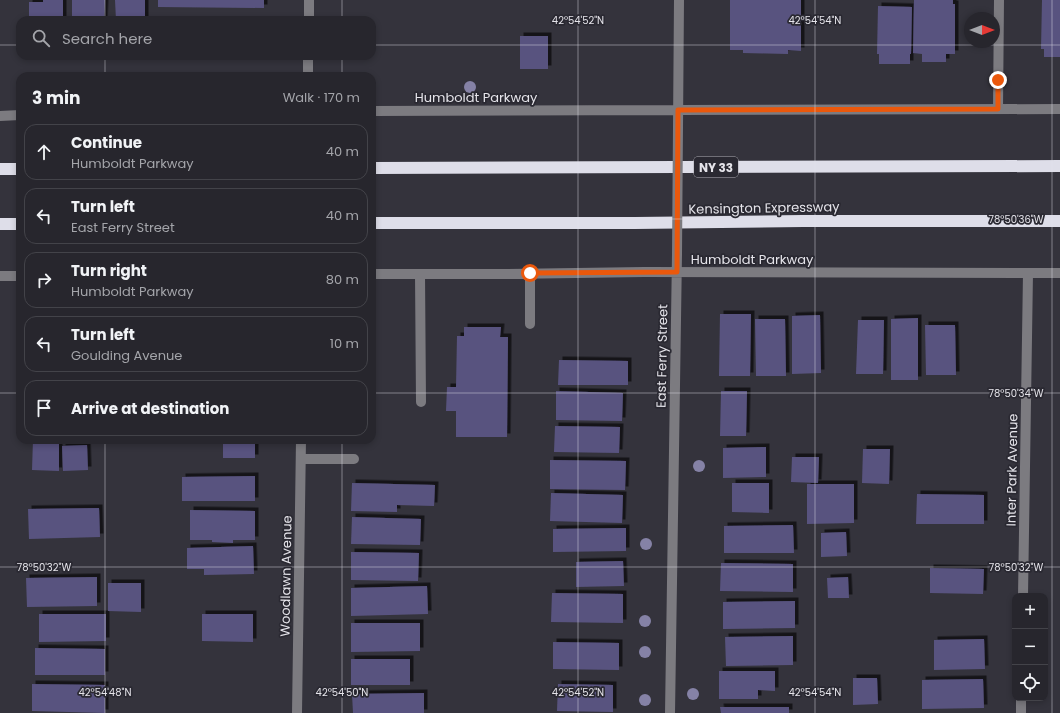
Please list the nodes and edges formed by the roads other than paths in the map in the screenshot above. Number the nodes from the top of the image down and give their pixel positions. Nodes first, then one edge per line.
1 (309, 0) edge
2 (679, 0) edge
3 (999, 0) edge
4 (309, 16) edge
5 (308, 60) edge
6 (308, 72) edge
7 (998, 109) junction
8 (1060, 109) edge
9 (678, 110) junction
10 (376, 111) edge
11 (16, 115) edge
12 (0, 116) edge
13 (1060, 166) edge
14 (376, 168) edge
15 (0, 169) edge
16 (16, 169) edge
17 (1060, 221) edge
18 (376, 223) edge
19 (0, 224) edge
20 (16, 224) edge
21 (677, 272) junction
22 (530, 273) junction
23 (1028, 273) junction
24 (1060, 273) edge
25 (376, 274) edge
26 (420, 274) junction
27 (0, 276) edge
28 (16, 276) edge
29 (530, 324) dead end
30 (421, 402) dead end
31 (301, 444) edge
32 (301, 459) junction
33 (354, 459) dead end
34 (1023, 593) edge
35 (1021, 701) edge
36 (297, 713) edge
37 (670, 713) edge
38 (1021, 713) edge

1 - 4 street
2 - 9 street, East Ferry Street
3 - 7 street
5 - 6 street
7 - 8 street, Humboldt Parkway
7 - 9 street, Humboldt Parkway
9 - 10 street, Humboldt Parkway
9 - 21 street, East Ferry Street, bridge
11 - 12 street
13 - 14 highway, NY 33
15 - 16 highway
17 - 18 highway, Kensington Expressway
19 - 20 highway
21 - 22 street, Humboldt Parkway
21 - 23 street, Humboldt Parkway
21 - 37 street, East Ferry Street
22 - 26 street, Humboldt Parkway
22 - 29 street
23 - 24 street, Humboldt Parkway
23 - 34 street, Inter Park Avenue
25 - 26 street, Humboldt Parkway
26 - 30 street
27 - 28 street
31 - 32 street, Woodlawn Avenue
32 - 33 street
32 - 36 street, Woodlawn Avenue
35 - 38 street

